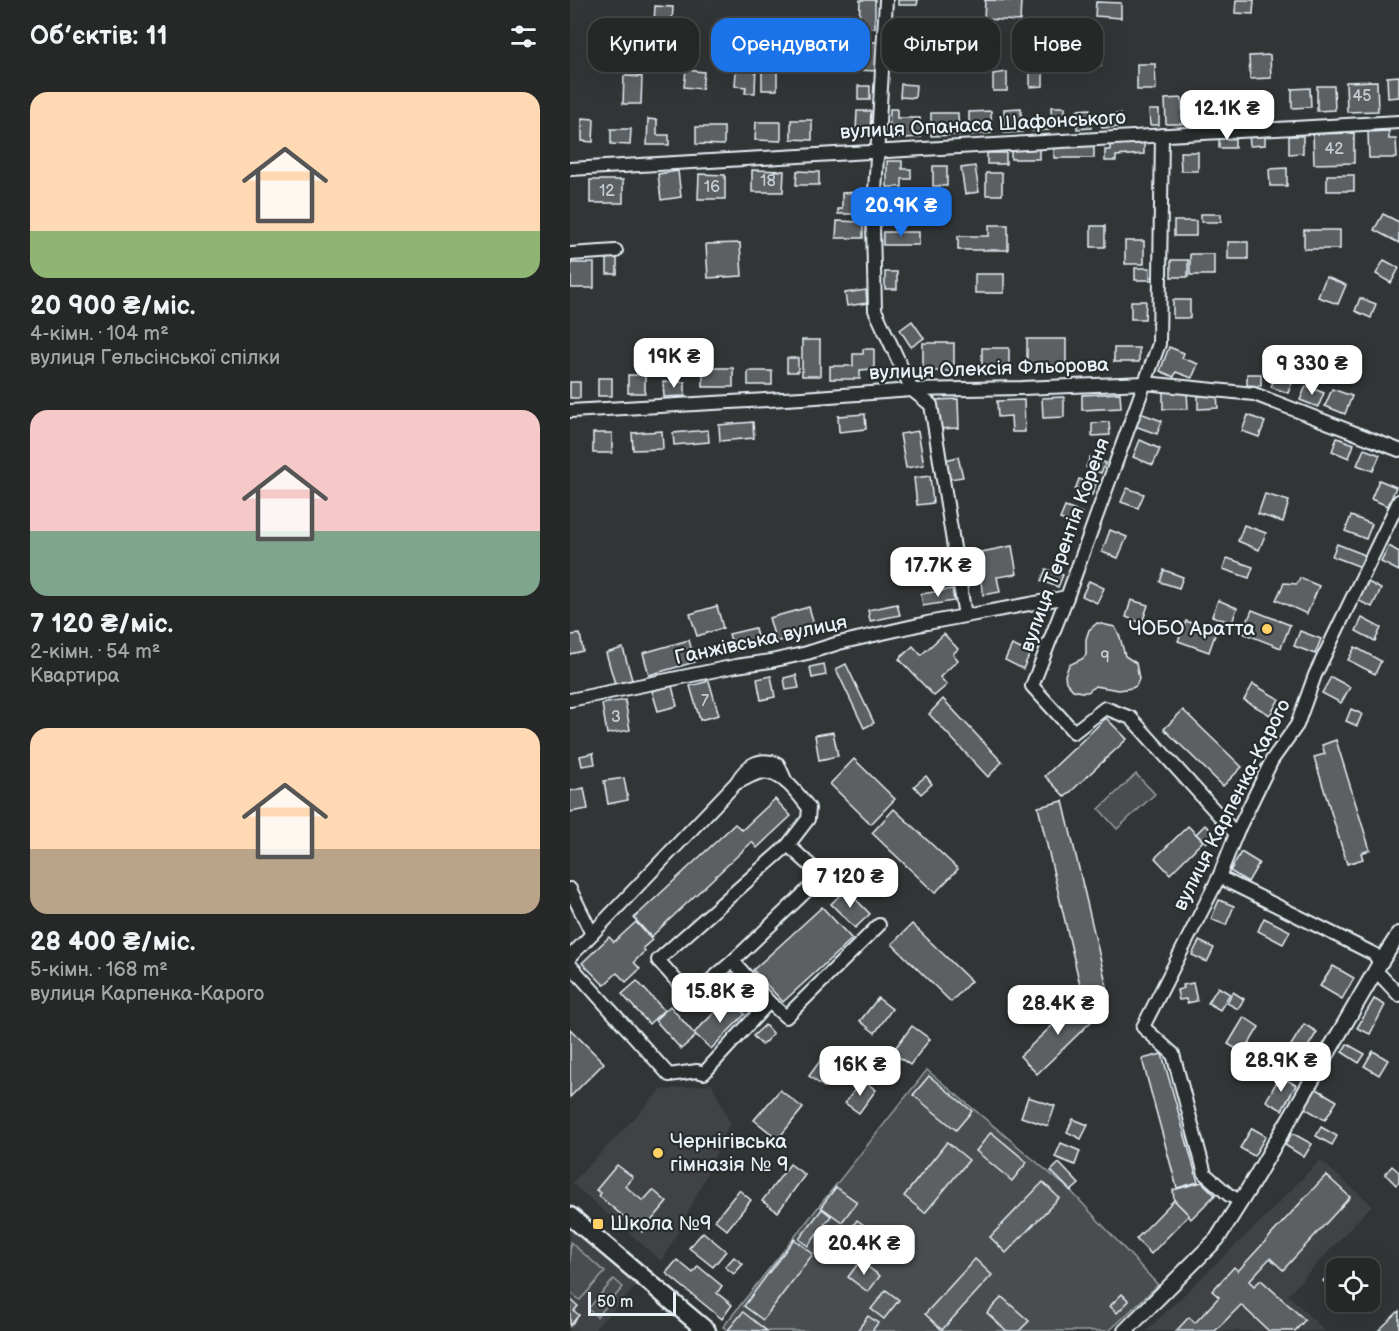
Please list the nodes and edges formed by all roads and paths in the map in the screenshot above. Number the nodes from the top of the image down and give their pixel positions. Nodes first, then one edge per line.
1 (886, 0) edge
2 (1399, 122) edge
3 (1162, 135) junction
4 (878, 151) junction
5 (570, 169) edge
6 (616, 251) dead end
7 (570, 254) edge
8 (1145, 383) junction
9 (912, 390) junction
10 (570, 411) edge
11 (1399, 450) edge
12 (1399, 501) edge
13 (1067, 597) junction
14 (965, 616) junction
15 (570, 700) edge
16 (1236, 834) junction
17 (788, 845) junction
18 (1219, 877) junction
19 (570, 890) edge
20 (879, 925) dead end
21 (1399, 933) edge
22 (592, 934) junction
23 (570, 957) edge
24 (733, 961) junction
25 (570, 965) edge
26 (1377, 968) junction
27 (1399, 995) edge
28 (769, 1002) junction
29 (1241, 1201) junction
30 (570, 1215) edge
31 (707, 1331) edge
32 (1125, 1331) edge

1 - 4 street
2 - 3 street, вулиця Опанаса Шафонського
3 - 4 street, вулиця Опанаса Шафонського
3 - 8 street, вулиця Терентія Кореня
4 - 5 street, вулиця Опанаса Шафонського
4 - 9 street
6 - 7 street
8 - 9 street, вулиця Олексія Фльорова
8 - 11 street, вулиця Олексія Фльорова
8 - 13 street, вулиця Терентія Кореня
9 - 10 street, вулиця Олексія Фльорова
9 - 14 street
12 - 16 street, вулиця Карпенка-Карого
13 - 14 street, Ганжівська вулиця
13 - 16 street, вулиця Терентія Кореня
14 - 15 street, Ганжівська вулиця
16 - 18 street, вулиця Карпенка-Карого
17 - 22 street
17 - 24 street
17 - 24 street
18 - 26 street
18 - 29 street, вулиця Карпенка-Карого
19 - 22 street
20 - 28 street
21 - 26 street
22 - 23 street
24 - 28 street
25 - 28 street
26 - 27 street
26 - 29 street
29 - 32 street
30 - 31 main road

